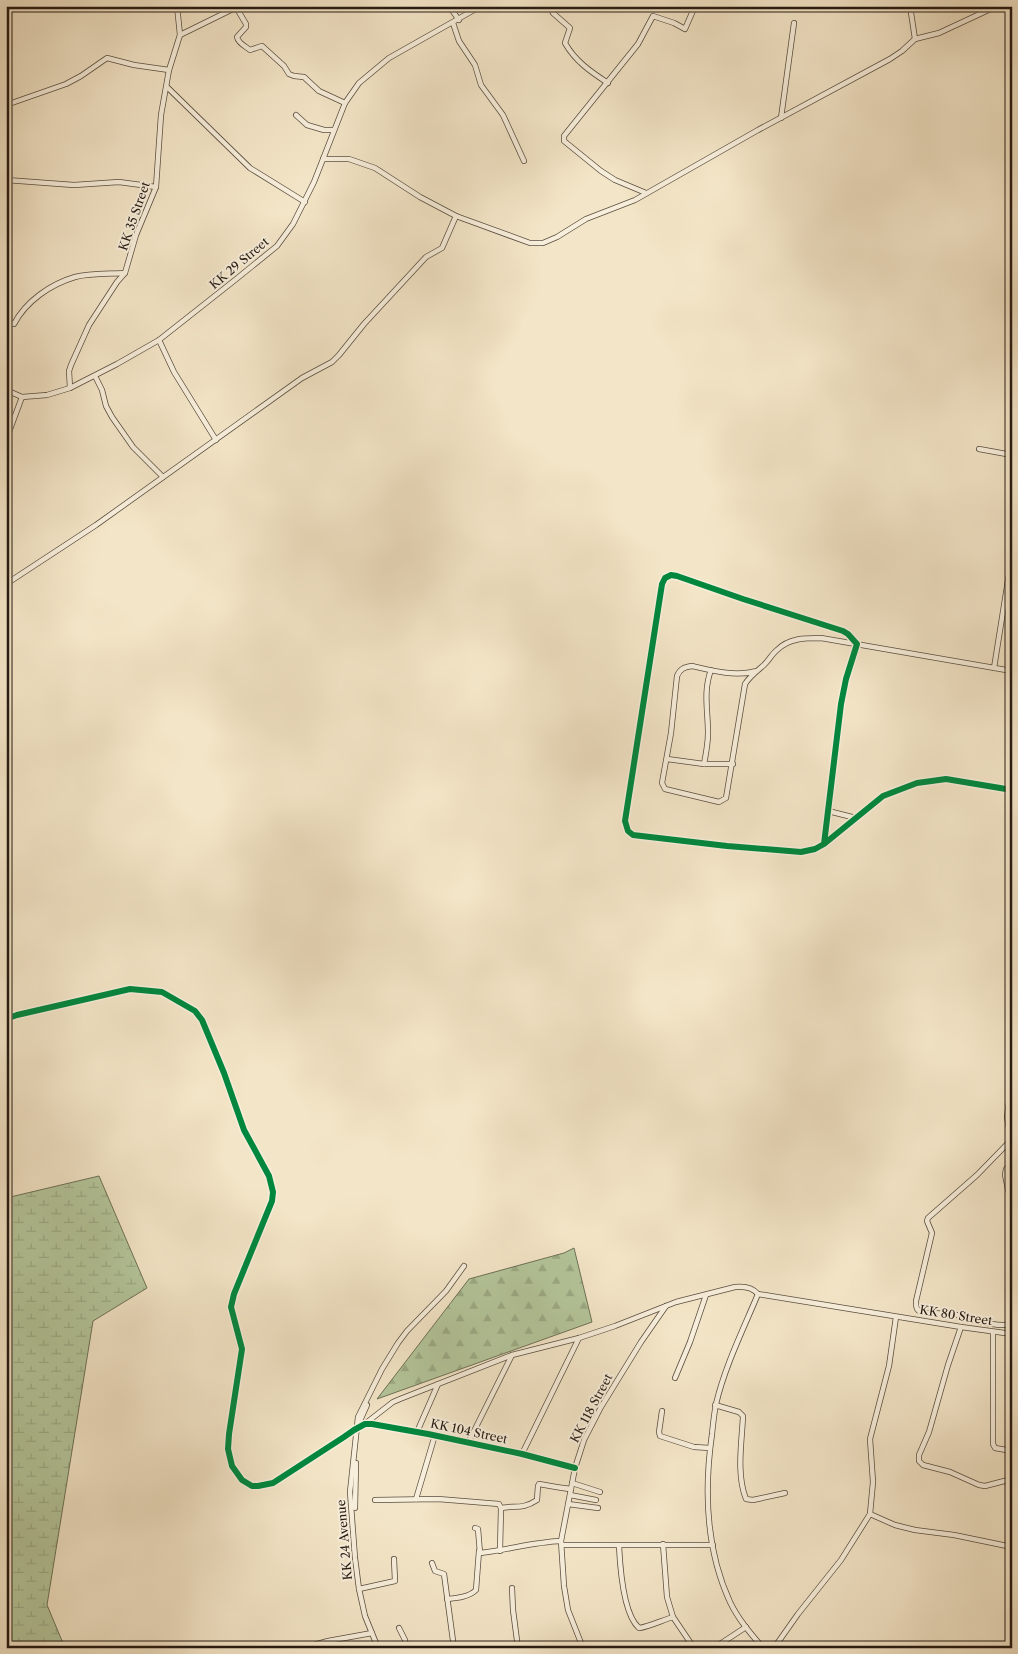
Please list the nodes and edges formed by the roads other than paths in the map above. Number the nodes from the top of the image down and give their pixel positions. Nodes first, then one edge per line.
1 (177, 6) edge
2 (450, 6) edge
3 (481, 6) edge
4 (548, 6) edge
5 (695, 6) edge
6 (910, 6) edge
7 (997, 6) edge
8 (237, 7) edge
9 (458, 20) junction
10 (453, 23) junction
11 (794, 23) dead end
12 (180, 35) junction
13 (915, 39) junction
14 (169, 70) junction
15 (608, 83) junction
16 (167, 87) junction
17 (345, 103) junction
18 (6, 105) edge
19 (296, 115) dead end
20 (781, 118) junction
21 (333, 130) junction
22 (323, 159) junction
23 (524, 160) dead end
24 (6, 180) edge
25 (156, 187) junction
26 (646, 193) junction
27 (305, 202) junction
28 (456, 216) junction
29 (126, 273) junction
30 (6, 327) edge
31 (159, 340) junction
32 (95, 376) junction
33 (70, 388) junction
34 (6, 390) edge
35 (22, 398) junction
36 (6, 440) edge
37 (216, 440) junction
38 (979, 449) dead end
39 (1012, 455) edge
40 (163, 477) junction
41 (1012, 555) edge
42 (6, 584) edge
43 (857, 644) junction
44 (994, 668) junction
45 (711, 670) junction
46 (757, 671) junction
47 (1012, 671) edge
48 (667, 759) junction
49 (704, 764) junction
50 (733, 764) junction
51 (1012, 790) edge
52 (828, 811) junction
53 (856, 818) junction
54 (824, 844) junction
55 (6, 1019) edge
56 (1012, 1078) edge
57 (1011, 1140) edge
58 (1012, 1163) edge
59 (1012, 1228) edge
60 (464, 1266) dead end
61 (706, 1294) junction
62 (758, 1294) junction
63 (666, 1306) junction
64 (896, 1316) junction
65 (1012, 1324) edge
66 (961, 1327) junction
67 (993, 1332) junction
68 (1012, 1334) edge
69 (578, 1338) junction
70 (512, 1355) junction
71 (675, 1378) dead end
72 (438, 1384) junction
73 (715, 1405) junction
74 (662, 1411) dead end
75 (365, 1424) junction
76 (356, 1428) junction
77 (417, 1432) junction
78 (435, 1435) junction
79 (468, 1443) junction
80 (710, 1448) junction
81 (1012, 1451) edge
82 (522, 1454) junction
83 (575, 1468) junction
84 (1012, 1479) edge
85 (572, 1486) junction
86 (600, 1492) dead end
87 (785, 1493) dead end
88 (570, 1495) junction
89 (416, 1499) junction
90 (375, 1500) dead end
91 (596, 1500) dead end
92 (568, 1504) junction
93 (501, 1508) junction
94 (598, 1508) dead end
95 (870, 1514) junction
96 (475, 1528) dead end
97 (561, 1543) junction
98 (663, 1544) junction
99 (713, 1545) junction
100 (619, 1546) junction
101 (1012, 1547) edge
102 (500, 1550) junction
103 (479, 1551) junction
104 (394, 1559) dead end
105 (432, 1563) dead end
106 (512, 1588) dead end
107 (359, 1589) junction
108 (447, 1599) junction
109 (673, 1617) junction
110 (746, 1627) junction
111 (400, 1628) dead end
112 (372, 1633) junction
113 (303, 1648) edge
114 (378, 1648) edge
115 (406, 1648) edge
116 (454, 1648) edge
117 (518, 1648) edge
118 (583, 1648) edge
119 (694, 1648) edge
120 (714, 1648) edge
121 (763, 1648) edge
122 (774, 1648) edge

1 - 12 street, KK 35 Street
2 - 9 street
3 - 9 street, KK 29 Street
4 - 15 street
5 - 15 street
6 - 13 street
7 - 13 street
8 - 12 street
8 - 17 street
9 - 10 street, KK 29 Street
10 - 17 street, KK 29 Street
10 - 23 street
11 - 20 street
12 - 14 street, KK 35 Street
13 - 20 street
14 - 16 street, KK 35 Street
14 - 18 street
15 - 26 street
16 - 25 street, KK 35 Street
16 - 27 street
17 - 21 street, KK 29 Street
19 - 21 street
20 - 26 street
21 - 22 street, KK 29 Street
22 - 27 street, KK 29 Street
22 - 28 street
24 - 25 street
25 - 29 street, KK 35 Street
26 - 28 street
27 - 31 street, KK 29 Street
28 - 37 street
29 - 30 street
29 - 33 street, KK 35 Street
31 - 32 street, KK 29 Street
31 - 37 street
32 - 33 street, KK 29 Street
32 - 40 street
33 - 35 street, KK 29 Street
34 - 35 street
35 - 36 street
37 - 40 street
38 - 39 street
40 - 42 street
41 - 44 street
43 - 44 street
43 - 46 street
43 - 52 street
43 - 54 street
44 - 47 street
45 - 46 street
45 - 48 street
45 - 49 street
46 - 50 street
48 - 49 street
48 - 50 street
49 - 50 street
51 - 53 street
52 - 53 street
52 - 54 street
53 - 54 street
55 - 76 street
56 - 57 street
57 - 65 street
58 - 59 street
60 - 76 street, KK 24 Avenue
61 - 62 street, KK 80 Street
61 - 63 street, KK 80 Street
61 - 71 street
62 - 64 street, KK 80 Street
62 - 73 street
63 - 69 street, KK 80 Street
63 - 83 street, KK 118 Street
64 - 66 street, KK 80 Street
64 - 95 street
66 - 67 street, KK 80 Street
66 - 84 street
67 - 68 street, KK 80 Street
67 - 81 street
69 - 70 street, KK 80 Street
69 - 82 street
70 - 72 street, KK 80 Street
70 - 79 street
72 - 75 street, KK 80 Street
72 - 77 street
73 - 80 street
73 - 87 street
74 - 80 street
75 - 76 street
75 - 77 street, KK 104 Street
76 - 107 street, KK 24 Avenue
77 - 78 street, KK 104 Street
78 - 79 street, KK 104 Street
78 - 89 street
79 - 82 street, KK 104 Street
80 - 99 street
82 - 83 street, KK 104 Street
83 - 85 street, KK 118 Street
85 - 86 street
85 - 88 street, KK 118 Street
85 - 93 street
88 - 91 street
88 - 92 street, KK 118 Street
89 - 90 street
89 - 93 street
92 - 94 street
92 - 97 street, KK 118 Street
93 - 102 street
95 - 101 street
95 - 122 street
96 - 103 street
97 - 100 street
97 - 102 street
97 - 118 street, KK 118 Street
98 - 99 street
98 - 100 street
98 - 109 street
99 - 110 street
100 - 109 street
102 - 103 street
103 - 108 street
104 - 107 street
105 - 108 street
106 - 117 street
107 - 112 street, KK 24 Avenue
108 - 116 street
109 - 119 street
110 - 120 street
110 - 121 street
111 - 115 street
112 - 113 street
112 - 114 street, KK 24 Avenue

